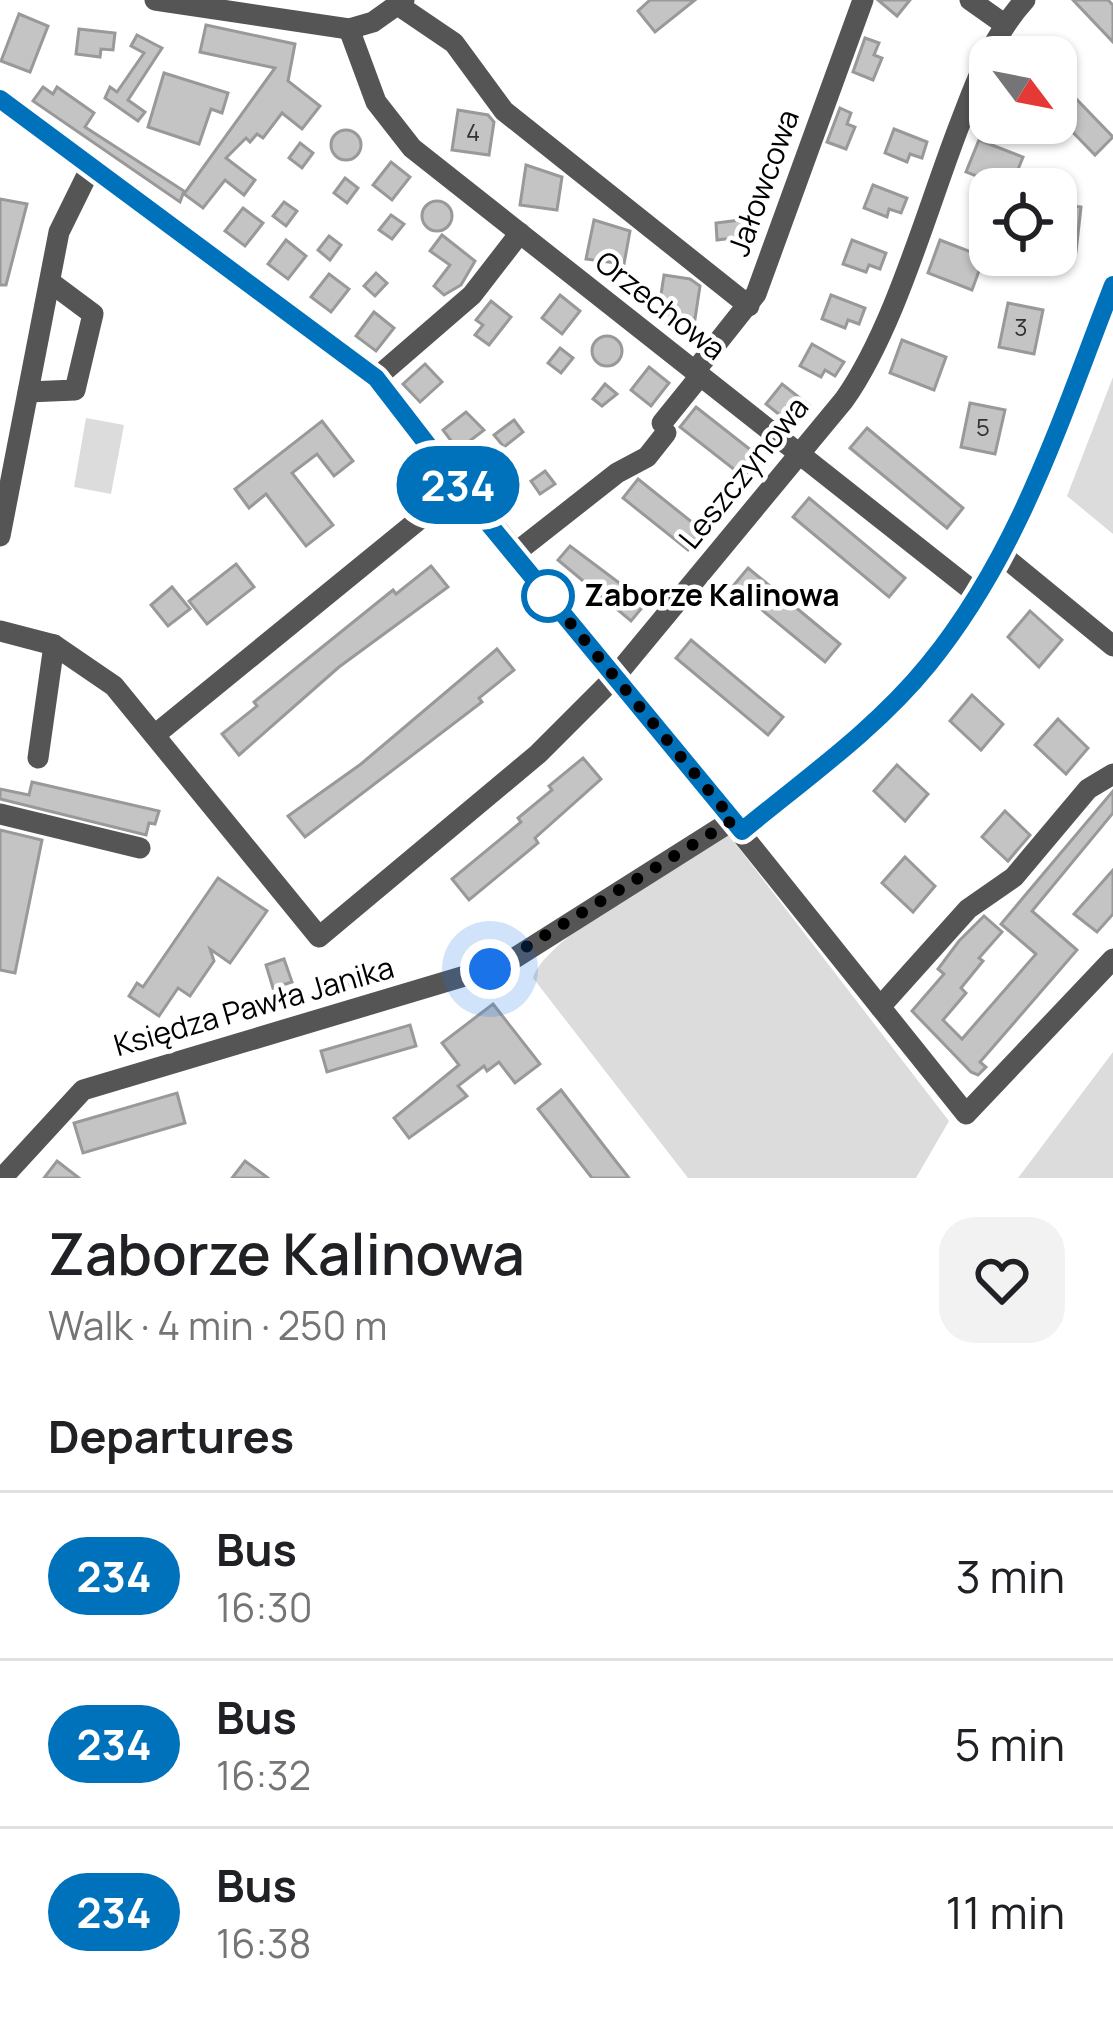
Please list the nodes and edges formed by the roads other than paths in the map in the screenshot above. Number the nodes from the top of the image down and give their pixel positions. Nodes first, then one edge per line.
1 (155, 0) edge
2 (862, 0) edge
3 (970, 0) edge
4 (1025, 0) edge
5 (401, 2) edge
6 (196, 3) edge
7 (1004, 24) junction
8 (349, 29) junction
9 (0, 99) edge
10 (92, 165) junction
11 (520, 233) junction
12 (50, 282) junction
13 (1113, 285) edge
14 (749, 305) junction
15 (697, 374) junction
16 (376, 378) junction
17 (28, 392) junction
18 (799, 454) junction
19 (459, 487) junction
20 (0, 536) edge
21 (514, 554) junction
22 (1002, 555) junction
23 (978, 595) junction
24 (0, 632) edge
25 (53, 645) junction
26 (1113, 646) edge
27 (614, 678) junction
28 (156, 734) junction
29 (38, 758) dead end
30 (1113, 774) edge
31 (0, 814) edge
32 (737, 825) junction
33 (140, 848) dead end
34 (1113, 959) edge
35 (880, 1007) junction
36 (2, 1178) edge

1 - 6 street
2 - 14 street, Jałowcowa
3 - 7 street
4 - 7 street, Leszczynowa
5 - 8 street
5 - 14 street
6 - 8 street
7 - 18 street, Leszczynowa
8 - 11 street, Orzechowa
9 - 10 street
10 - 12 street
10 - 16 street
11 - 15 street, Orzechowa
11 - 16 street
12 - 17 street
12 - 17 street
13 - 22 street, Księdza Pawła Janika
14 - 15 street, Jałowcowa
15 - 18 street, Orzechowa
15 - 21 street, Jałowcowa
16 - 19 street
17 - 20 street
18 - 23 street, Orzechowa
18 - 27 street, Leszczynowa
19 - 21 street
19 - 28 street
21 - 27 street
22 - 23 street, Księdza Pawła Janika
22 - 26 street
23 - 32 street, Księdza Pawła Janika
24 - 25 street
25 - 28 street
25 - 29 street
27 - 28 street, Leszczynowa
27 - 32 street
30 - 35 street
31 - 33 street
32 - 35 street
32 - 36 street, Księdza Pawła Janika
34 - 35 street

